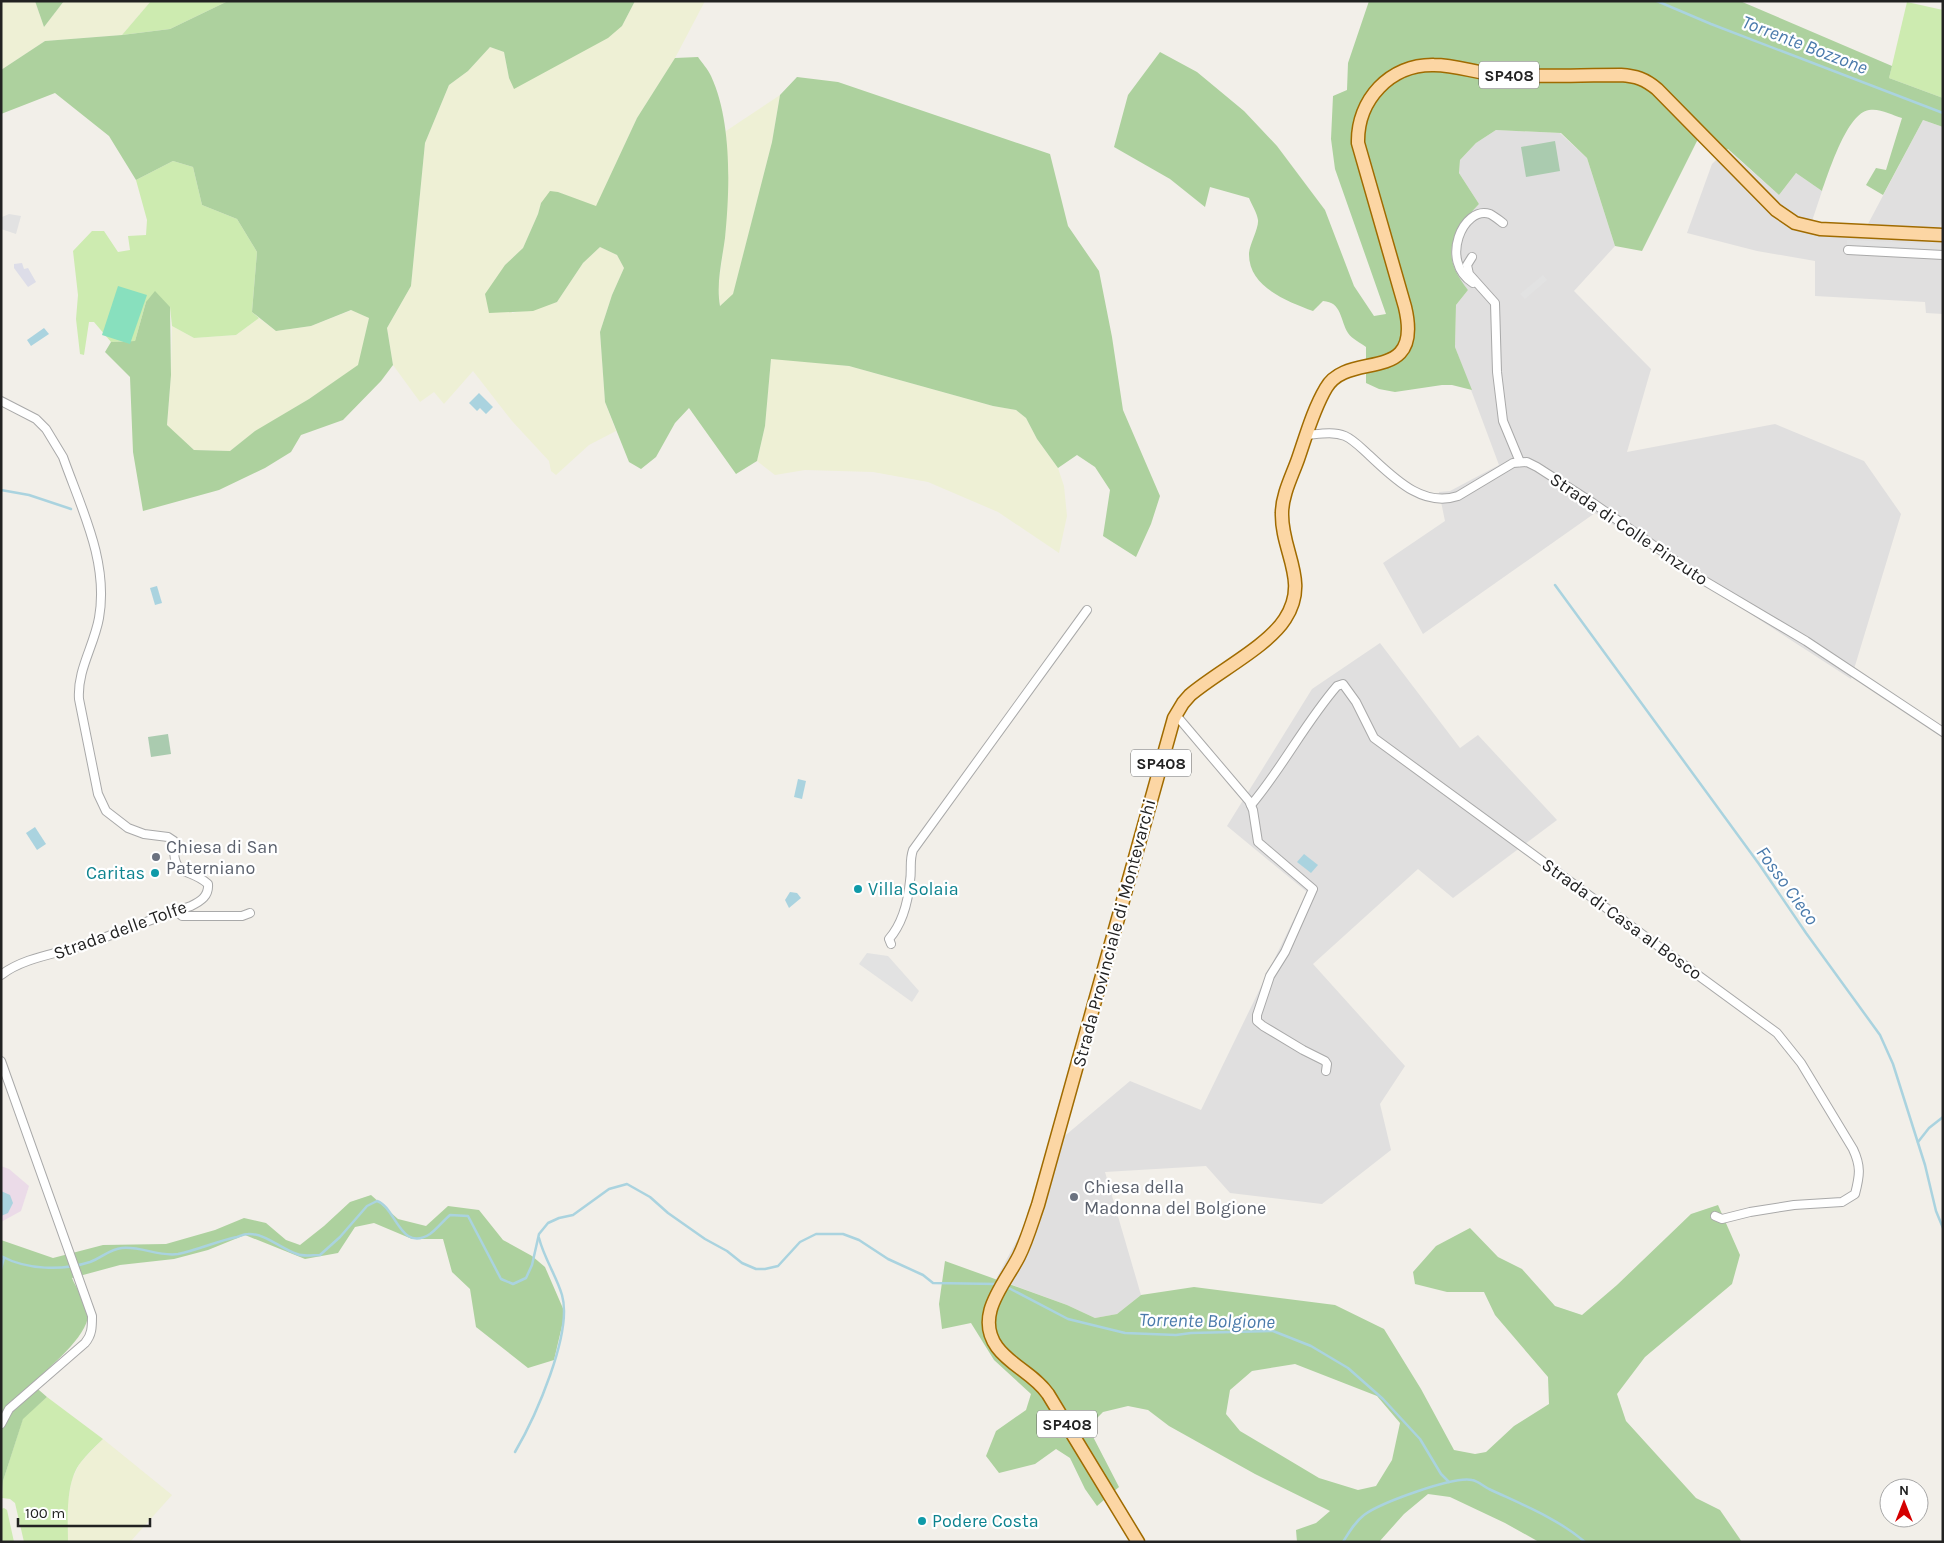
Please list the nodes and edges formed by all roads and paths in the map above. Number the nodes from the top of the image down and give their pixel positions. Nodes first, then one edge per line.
1 (1502, 223) dead end
2 (1943, 235) edge
3 (1848, 250) dead end
4 (1943, 255) edge
5 (1472, 257) dead end
6 (1483, 289) junction
7 (1, 401) edge
8 (1307, 435) junction
9 (1520, 462) junction
10 (1087, 610) dead end
11 (1176, 715) junction
12 (1943, 732) edge
13 (1251, 805) junction
14 (176, 911) junction
15 (250, 914) dead end
16 (890, 944) dead end
17 (1, 976) edge
18 (1, 1061) edge
19 (1326, 1071) dead end
20 (1715, 1216) dead end
21 (1, 1424) edge
22 (1138, 1542) edge

1 - 6 street
2 - 8 main road, Strada Provinciale di Montevarchi / SP408
3 - 4 street
5 - 6 street
6 - 9 street
7 - 14 street, Strada delle Tolfe
8 - 9 street
8 - 11 main road, Strada Provinciale di Montevarchi / SP408
9 - 12 street, Strada di Colle Pinzuto
10 - 16 street
11 - 13 street
11 - 22 main road, Strada Provinciale di Montevarchi / SP408
13 - 19 street
13 - 20 street, Strada di Casa al Bosco
14 - 15 street
14 - 17 street, Strada delle Tolfe
18 - 21 street

